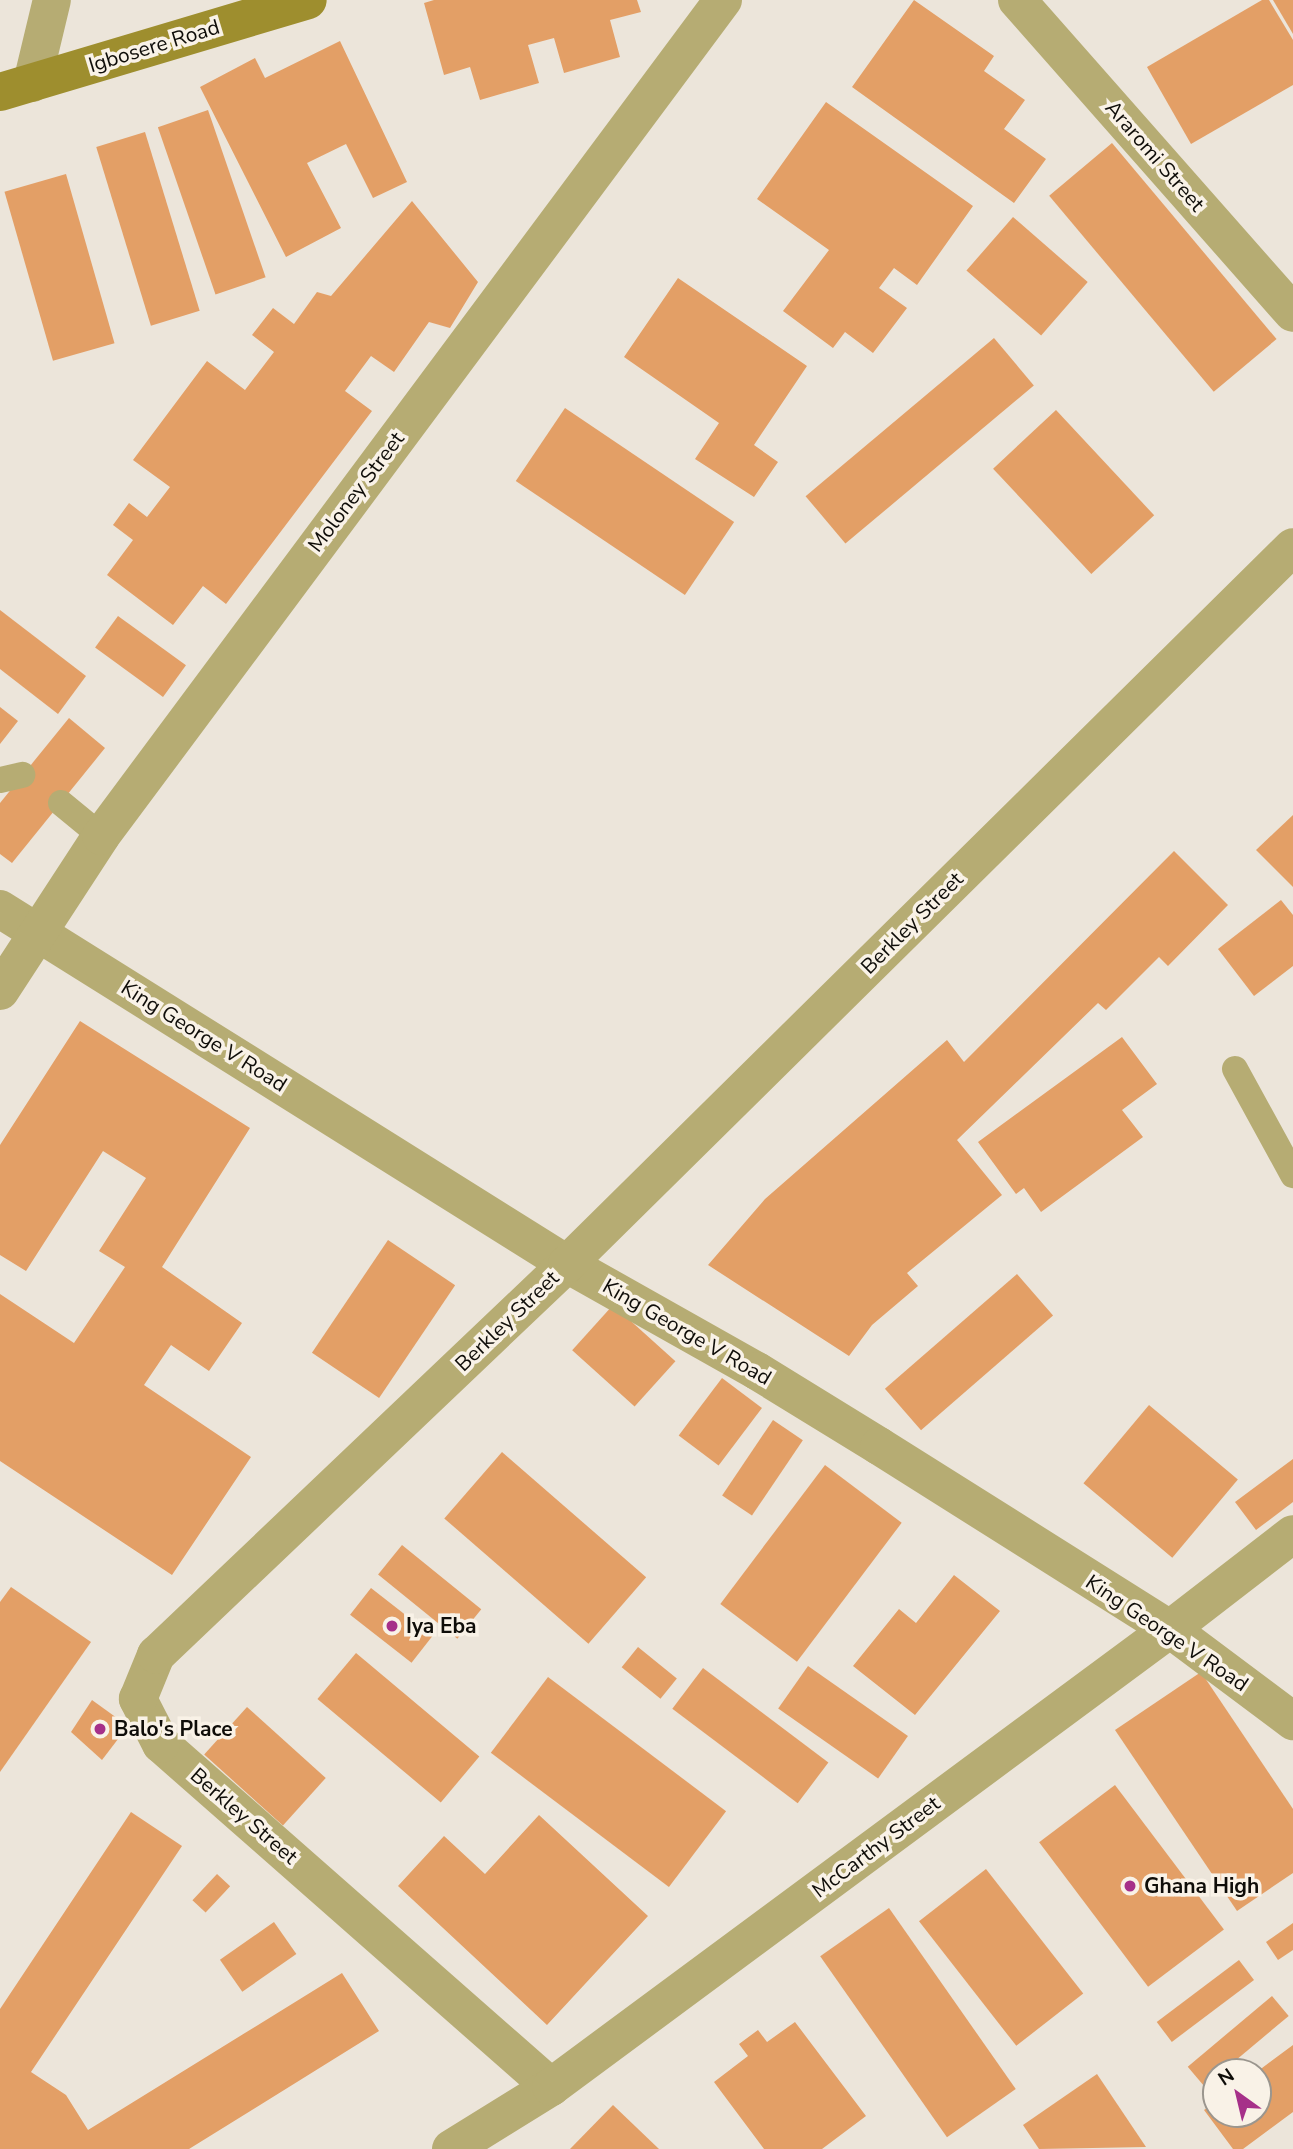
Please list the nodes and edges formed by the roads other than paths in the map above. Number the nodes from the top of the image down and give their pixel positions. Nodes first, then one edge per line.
1 (52, 0) edge
2 (308, 0) edge
3 (723, 0) edge
4 (1017, 0) edge
5 (16, 87) edge
6 (1293, 313) edge
7 (1293, 547) edge
8 (61, 803) dead end
9 (101, 836) junction
10 (0, 909) edge
11 (38, 932) junction
12 (0, 991) edge
13 (1234, 1069) dead end
14 (1293, 1175) edge
15 (567, 1264) junction
16 (1293, 1535) edge
17 (1170, 1629) junction
18 (1293, 1721) edge
19 (551, 2087) junction
20 (451, 2149) edge

1 - 5 street
2 - 5 main road, Igbosere Road
3 - 9 street, Moloney Street
4 - 6 street, Araromi Street
7 - 15 street, Berkley Street
8 - 9 lane
9 - 11 street, Moloney Street
10 - 11 street, King George V Road
11 - 12 street, Moloney Street
11 - 15 street, King George V Road
13 - 14 lane
15 - 17 street, King George V Road
15 - 19 street, Berkley Street
16 - 17 street, McCarthy Street
17 - 18 street, King George V Road
17 - 19 street, McCarthy Street
19 - 20 street, McCarthy Street

